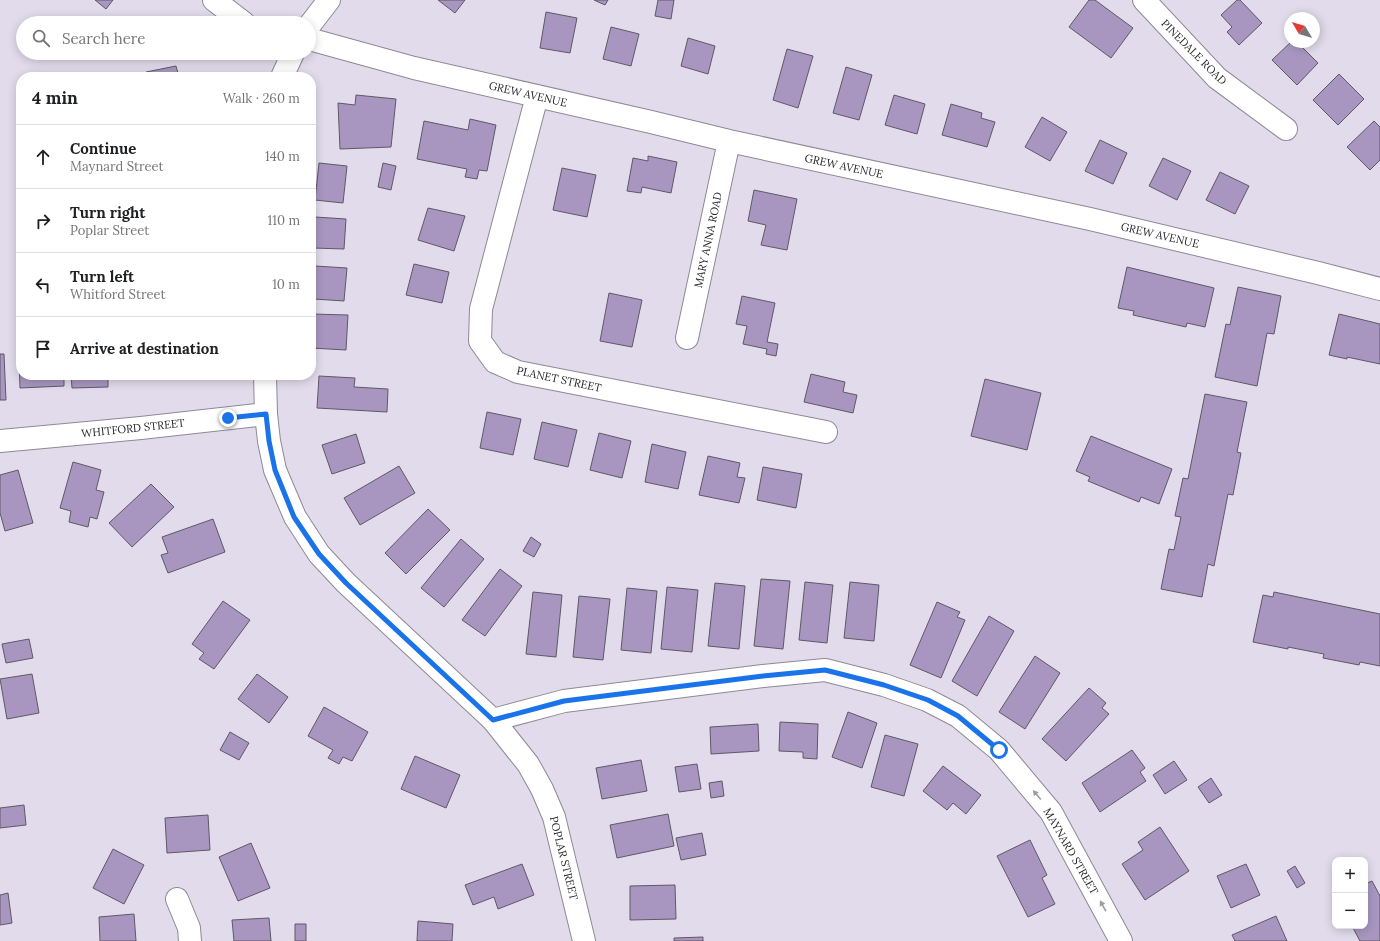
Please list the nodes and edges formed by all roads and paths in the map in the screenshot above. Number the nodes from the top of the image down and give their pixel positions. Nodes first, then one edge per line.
1 (214, 0) edge
2 (329, 0) edge
3 (1144, 0) edge
4 (235, 16) edge
5 (316, 17) edge
6 (316, 40) edge
7 (290, 60) edge
8 (284, 72) edge
9 (537, 96) junction
10 (1286, 129) dead end
11 (729, 141) junction
12 (1380, 289) edge
13 (687, 338) dead end
14 (265, 380) edge
15 (266, 414) junction
16 (826, 432) dead end
17 (0, 441) edge
18 (493, 720) junction
19 (176, 899) dead end
20 (190, 941) edge
21 (584, 941) edge
22 (1120, 941) edge

1 - 4 street
2 - 5 street
3 - 10 street, PINEDALE ROAD
6 - 9 street, GREW AVENUE
7 - 8 street
9 - 11 street, GREW AVENUE
9 - 16 street, PLANET STREET
11 - 12 street, GREW AVENUE
11 - 13 street, MARY ANNA ROAD
14 - 15 street, POPLAR STREET
15 - 17 street, WHITFORD STREET
15 - 18 street, POPLAR STREET
18 - 21 street, POPLAR STREET
22 -> 18 street, MAYNARD STREET
19 - 20 street

